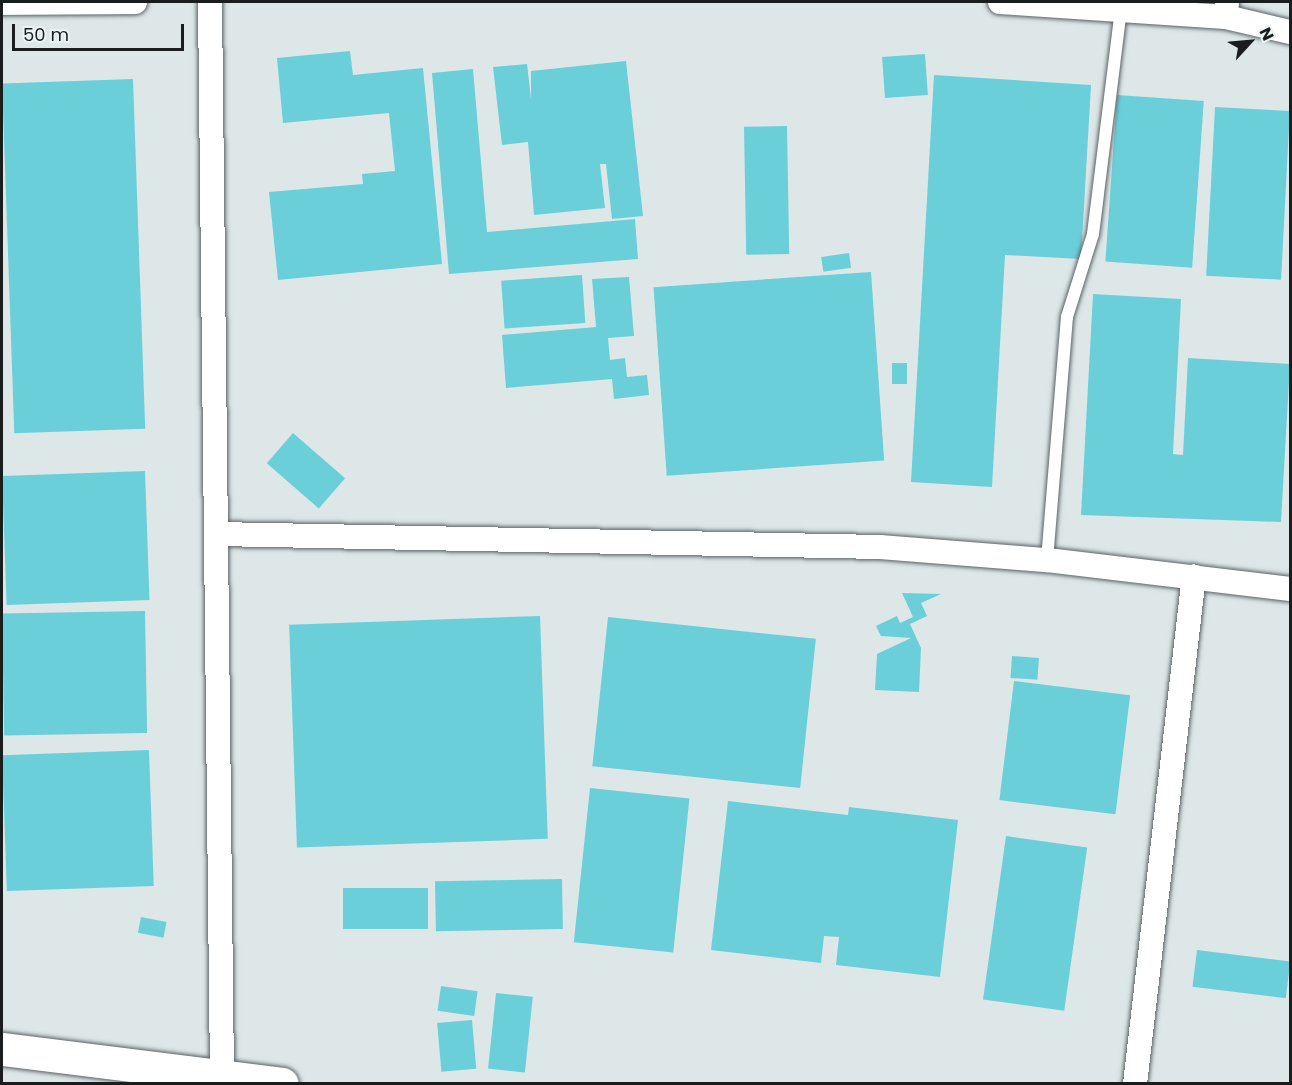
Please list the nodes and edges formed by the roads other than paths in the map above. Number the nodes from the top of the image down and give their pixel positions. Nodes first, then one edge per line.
1 (135, 2) edge
2 (210, 2) edge
3 (1000, 2) edge
4 (2, 3) edge
5 (1226, 9) edge
6 (1121, 10) junction
7 (1290, 32) edge
8 (216, 534) junction
9 (1047, 560) junction
10 (1194, 576) junction
11 (1290, 589) edge
12 (2, 1049) edge
13 (222, 1075) junction
14 (282, 1083) edge
15 (1135, 1083) edge

1 - 4 street
2 - 8 street
3 - 6 street
5 - 6 street
5 - 7 street
6 - 9 lane
8 - 9 street
8 - 13 street
9 - 10 street
10 - 11 street
10 - 15 street
12 - 13 street
13 - 14 street

